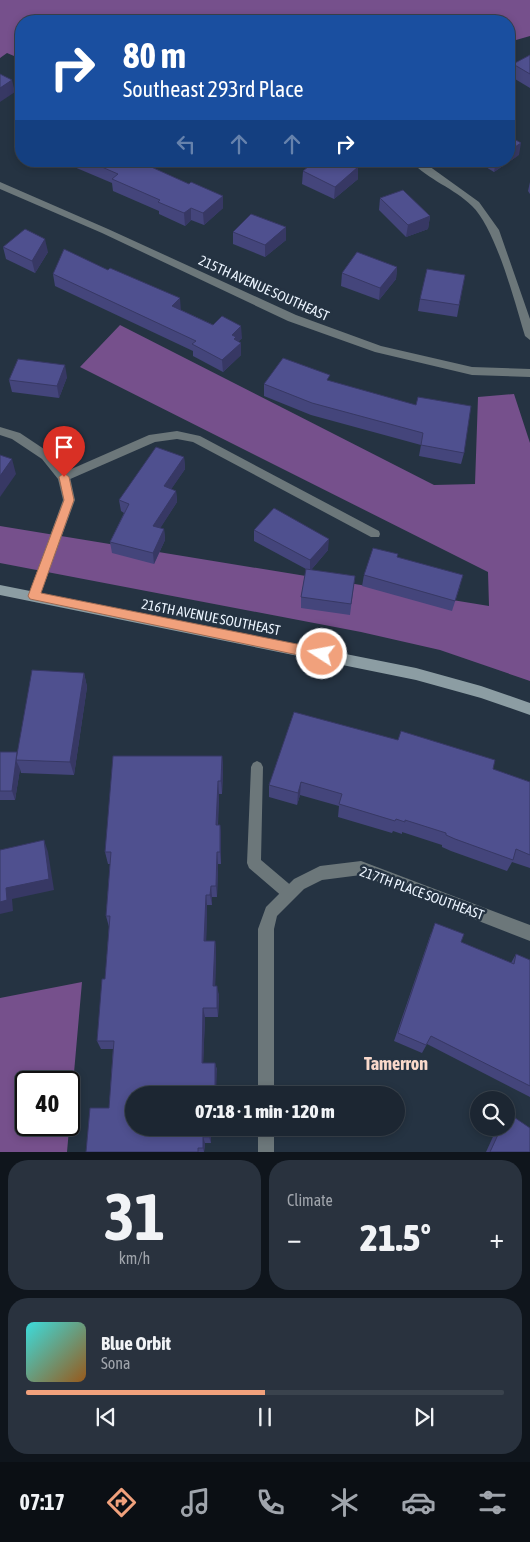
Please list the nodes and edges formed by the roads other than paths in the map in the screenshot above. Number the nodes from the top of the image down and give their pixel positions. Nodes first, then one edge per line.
1 (424, 167) edge
2 (0, 185) edge
3 (530, 336) edge
4 (530, 373) edge
5 (0, 431) edge
6 (64, 477) junction
7 (375, 534) dead end
8 (0, 590) edge
9 (34, 596) junction
10 (530, 709) edge
11 (257, 767) dead end
12 (288, 893) junction
13 (530, 932) edge
14 (266, 1086) edge
15 (266, 1136) edge
16 (266, 1152) edge

1 - 3 street
2 - 4 street, 215TH AVENUE SOUTHEAST
5 - 6 street
6 - 7 lane
6 - 9 street
8 - 9 street, 216TH AVENUE SOUTHEAST
9 - 10 street, 216TH AVENUE SOUTHEAST
11 - 12 lane
12 - 13 street, 217TH PLACE SOUTHEAST
12 - 14 street, 217TH PLACE SOUTHEAST
15 - 16 street

